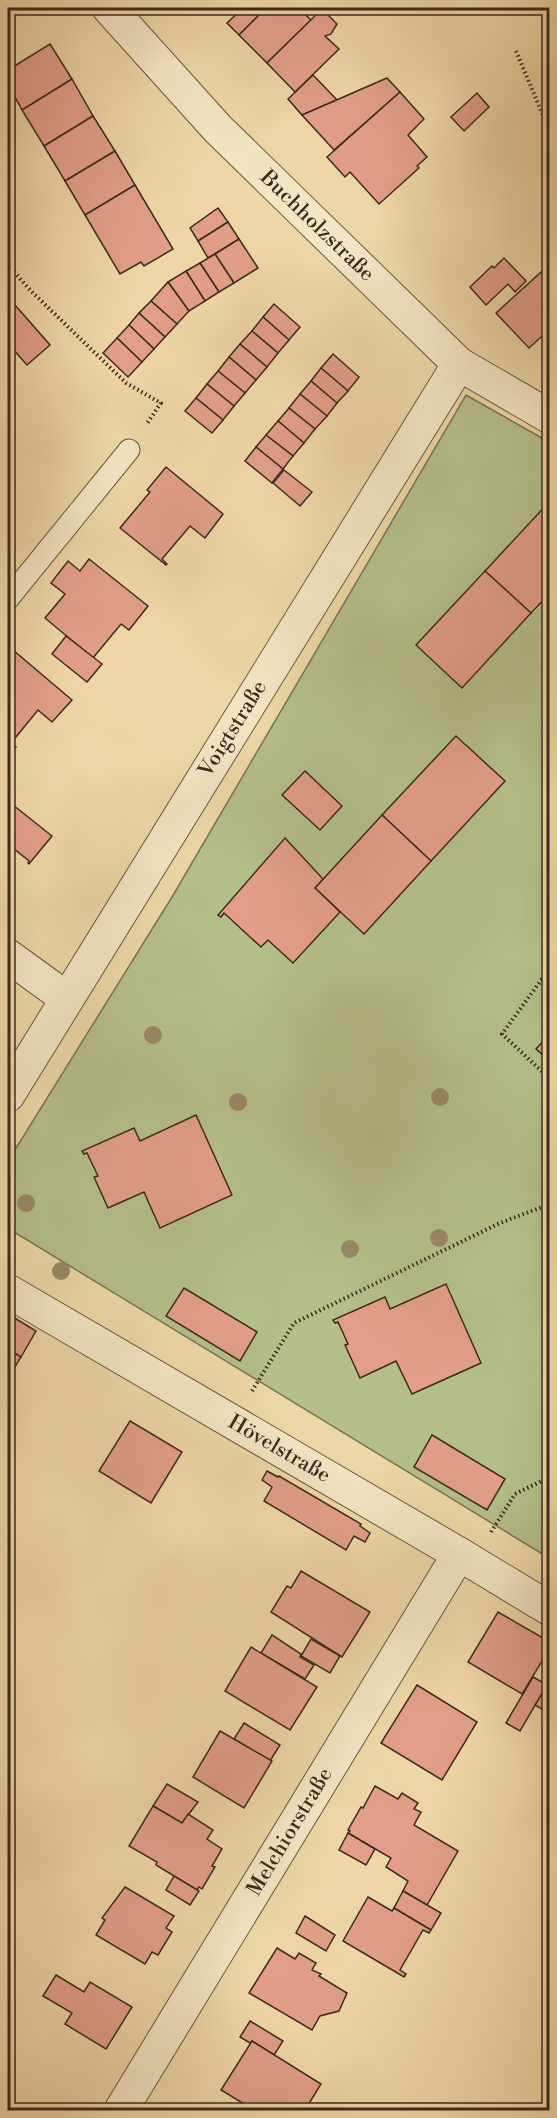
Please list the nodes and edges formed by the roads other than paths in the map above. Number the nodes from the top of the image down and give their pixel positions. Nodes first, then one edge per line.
1 (109, 8) edge
2 (459, 364) junction
3 (549, 417) edge
4 (129, 450) dead end
5 (8, 599) edge
6 (8, 956) edge
7 (66, 998) junction
8 (8, 1095) edge
9 (8, 1291) edge
10 (466, 1558) junction
11 (549, 1609) edge
12 (121, 2110) edge

1 - 2 street, Buchholzstraße
2 - 3 street, Buchholzstraße
2 - 7 street, Voigtstraße
4 - 5 lane
6 - 7 street
7 - 8 street, Voigtstraße
9 - 10 street, Hövelstraße
10 - 11 street, Hövelstraße
10 - 12 street, Melchiorstraße

